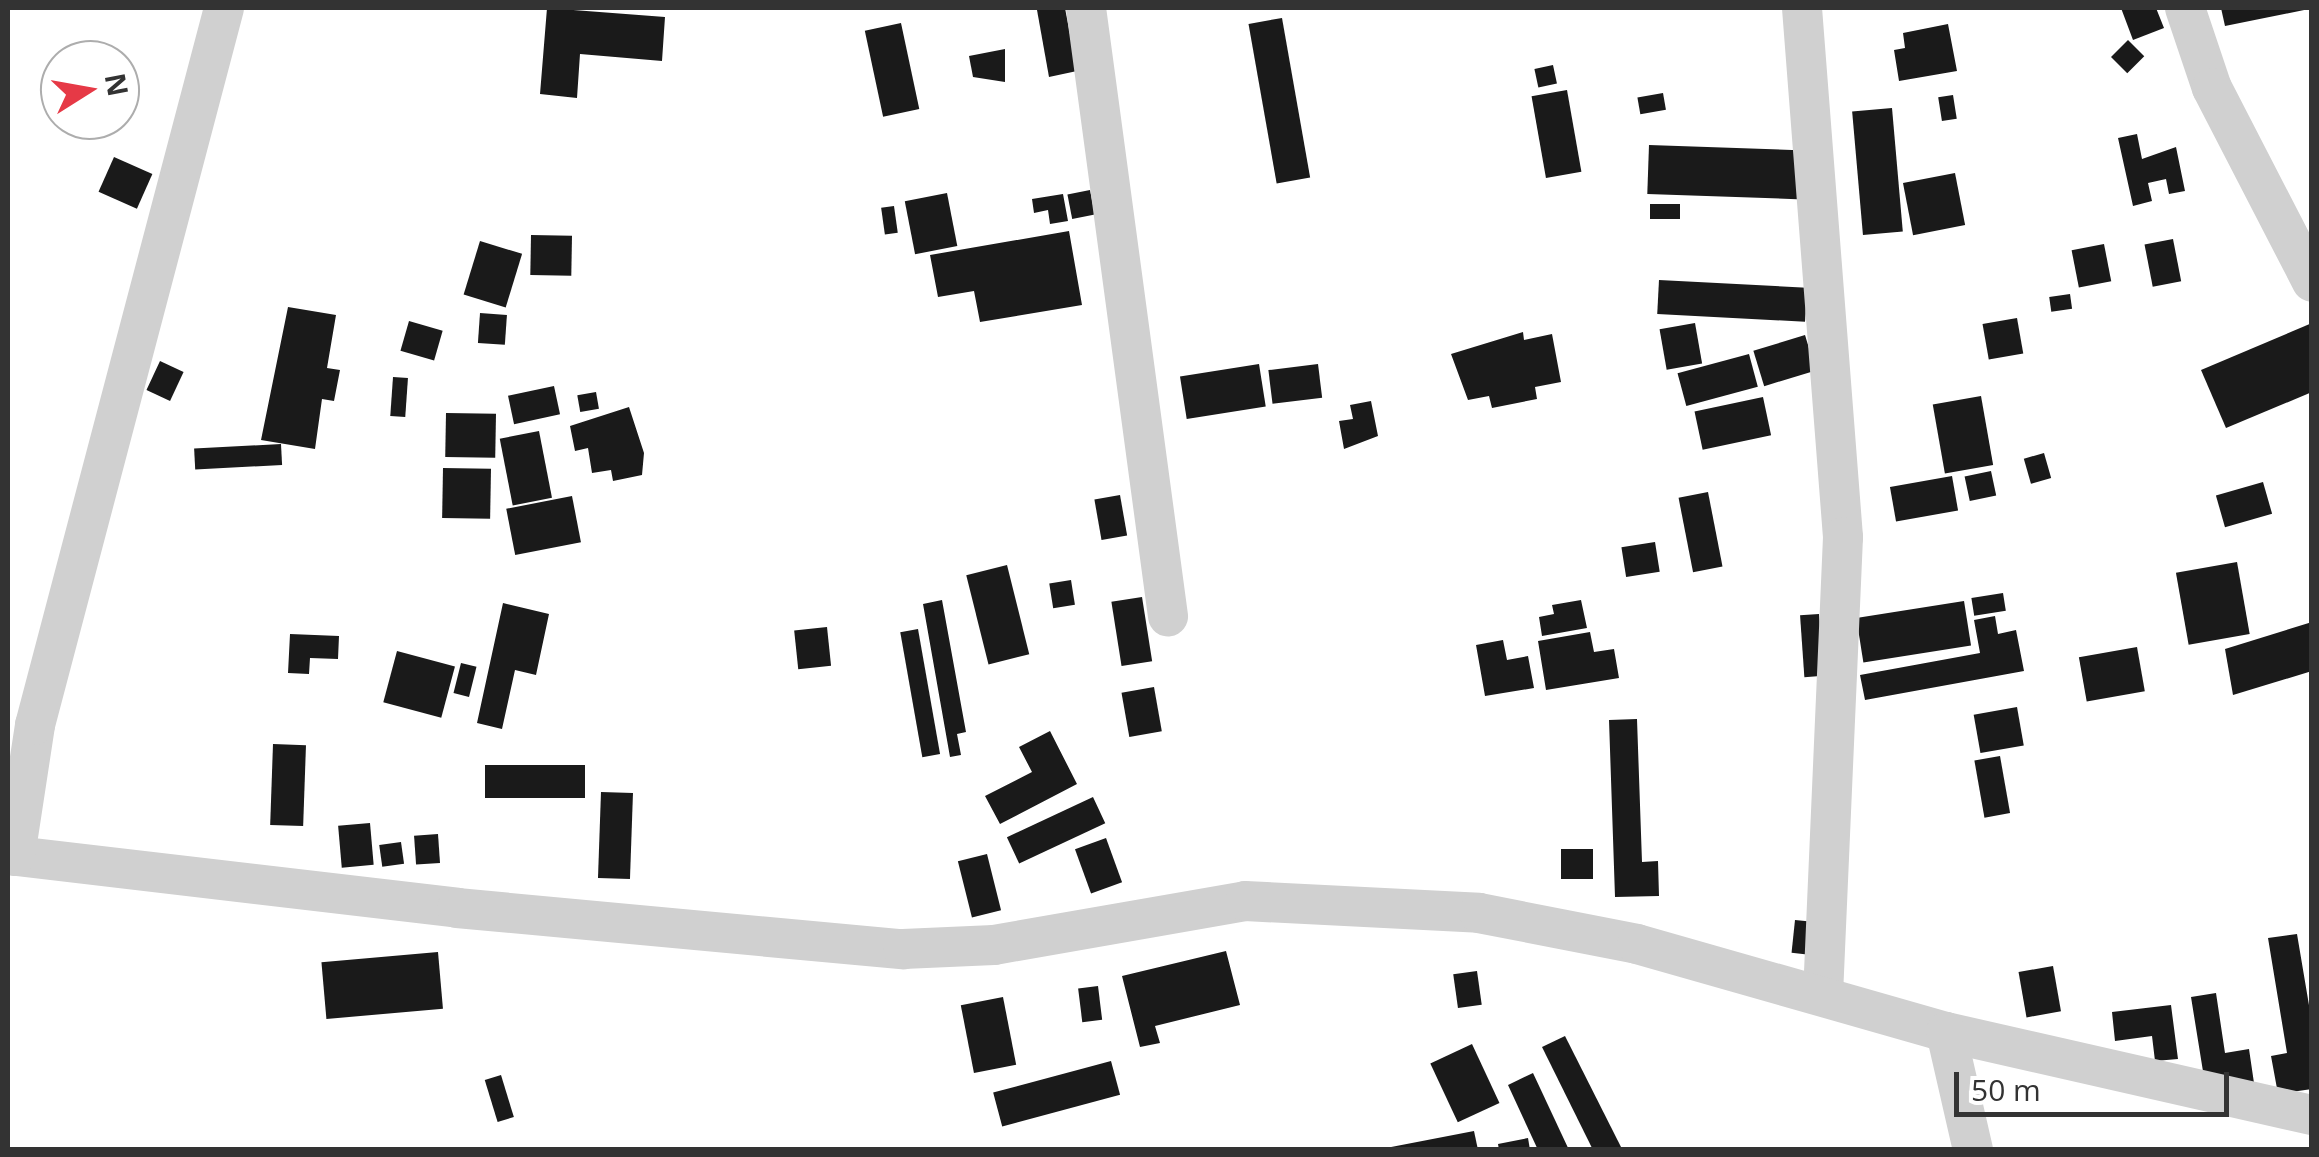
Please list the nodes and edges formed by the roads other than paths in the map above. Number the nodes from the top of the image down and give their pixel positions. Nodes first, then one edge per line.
1 (224, 8) edge
2 (1086, 8) edge
3 (1802, 8) edge
4 (2185, 8) edge
5 (2312, 282) edge
6 (1168, 616) dead end
7 (11, 856) edge
8 (1823, 992) junction
9 (1946, 1032) junction
10 (2312, 1115) edge
11 (1973, 1150) edge

1 - 7 street
2 - 6 street
3 - 8 street
4 - 5 street
7 - 8 street
8 - 9 street
9 - 10 street
9 - 11 street

